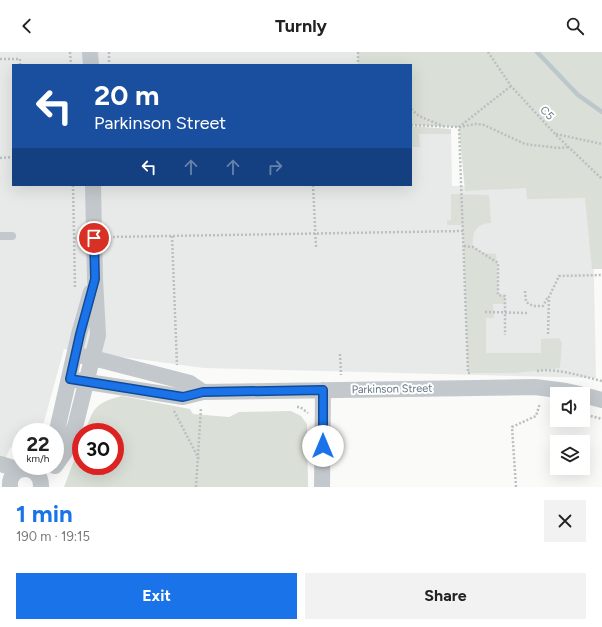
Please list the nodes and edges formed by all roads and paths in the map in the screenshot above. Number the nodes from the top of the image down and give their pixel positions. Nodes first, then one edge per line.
1 (70, 52) edge
2 (90, 52) edge
3 (109, 52) edge
4 (358, 52) edge
5 (488, 52) edge
6 (0, 59) edge
7 (20, 64) edge
8 (71, 64) edge
9 (91, 64) edge
10 (109, 64) edge
11 (358, 64) edge
12 (511, 86) junction
13 (412, 110) edge
14 (412, 125) edge
15 (445, 127) junction
16 (459, 127) junction
17 (555, 134) junction
18 (602, 144) edge
19 (570, 148) junction
20 (12, 157) edge
21 (0, 158) edge
22 (602, 179) edge
23 (73, 186) edge
24 (93, 186) edge
25 (313, 186) edge
26 (463, 231) junction
27 (315, 234) junction
28 (0, 236) edge
29 (12, 236) dead end
30 (172, 236) junction
31 (74, 238) junction
32 (94, 238) junction
33 (464, 246) junction
34 (316, 247) dead end
35 (602, 275) edge
36 (95, 279) junction
37 (525, 291) dead end
38 (75, 292) dead end
39 (549, 297) junction
40 (485, 312) dead end
41 (505, 312) junction
42 (528, 313) dead end
43 (548, 334) dead end
44 (505, 335) dead end
45 (340, 354) dead end
46 (75, 355) junction
47 (93, 358) junction
48 (468, 373) dead end
49 (333, 375) dead end
50 (70, 379) junction
51 (176, 380) junction
52 (87, 381) junction
53 (550, 389) edge
54 (323, 390) junction
55 (203, 392) junction
56 (172, 395) junction
57 (590, 397) edge
58 (602, 400) edge
59 (541, 403) dead end
60 (201, 408) dead end
61 (590, 416) edge
62 (602, 419) edge
63 (59, 423) edge
64 (64, 453) edge
65 (199, 459) junction
66 (0, 464) edge
67 (12, 466) edge
68 (14, 475) edge
69 (48, 475) edge
70 (0, 484) edge
71 (41, 484) edge
72 (5, 487) edge
73 (10, 487) edge
74 (196, 487) edge
75 (322, 487) edge
76 (516, 487) edge

1 - 8 path
2 - 9 street
3 - 10 path
4 - 11 path
5 - 12 path, C5
6 - 7 path
12 - 16 path
12 - 17 path, C5
13 - 15 path
14 - 15 path
15 - 16 path
16 - 19 path
16 - 26 path
17 - 18 path
17 - 19 path, C5
19 - 22 path, C5
20 - 21 path
23 - 31 path
24 - 32 street
25 - 27 path
26 - 27 path
26 - 33 path
27 - 30 path
27 - 34 path
28 - 29 lane
30 - 32 path
30 - 51 path
31 - 32 path
31 - 38 path
32 - 36 street
33 - 41 path
33 - 48 path
35 - 39 path
36 - 46 street
36 - 47 street
37 - 39 path
39 - 43 path
40 - 41 path
41 - 42 path
41 - 44 path
45 - 49 path
46 - 47 street
46 - 50 street
47 - 51 street
47 - 52 street
50 - 52 street, Parkinson Street
50 - 63 street
51 - 55 street
52 - 56 street, Parkinson Street
52 - 64 street
53 - 54 street, Parkinson Street
54 - 55 street, Parkinson Street
54 - 75 street
55 - 56 street, Parkinson Street
56 - 65 path
57 - 58 street
59 - 76 path
60 - 65 path
61 - 62 path
65 - 74 path
66 - 67 street
68 - 73 street
69 - 71 street
70 - 72 street

